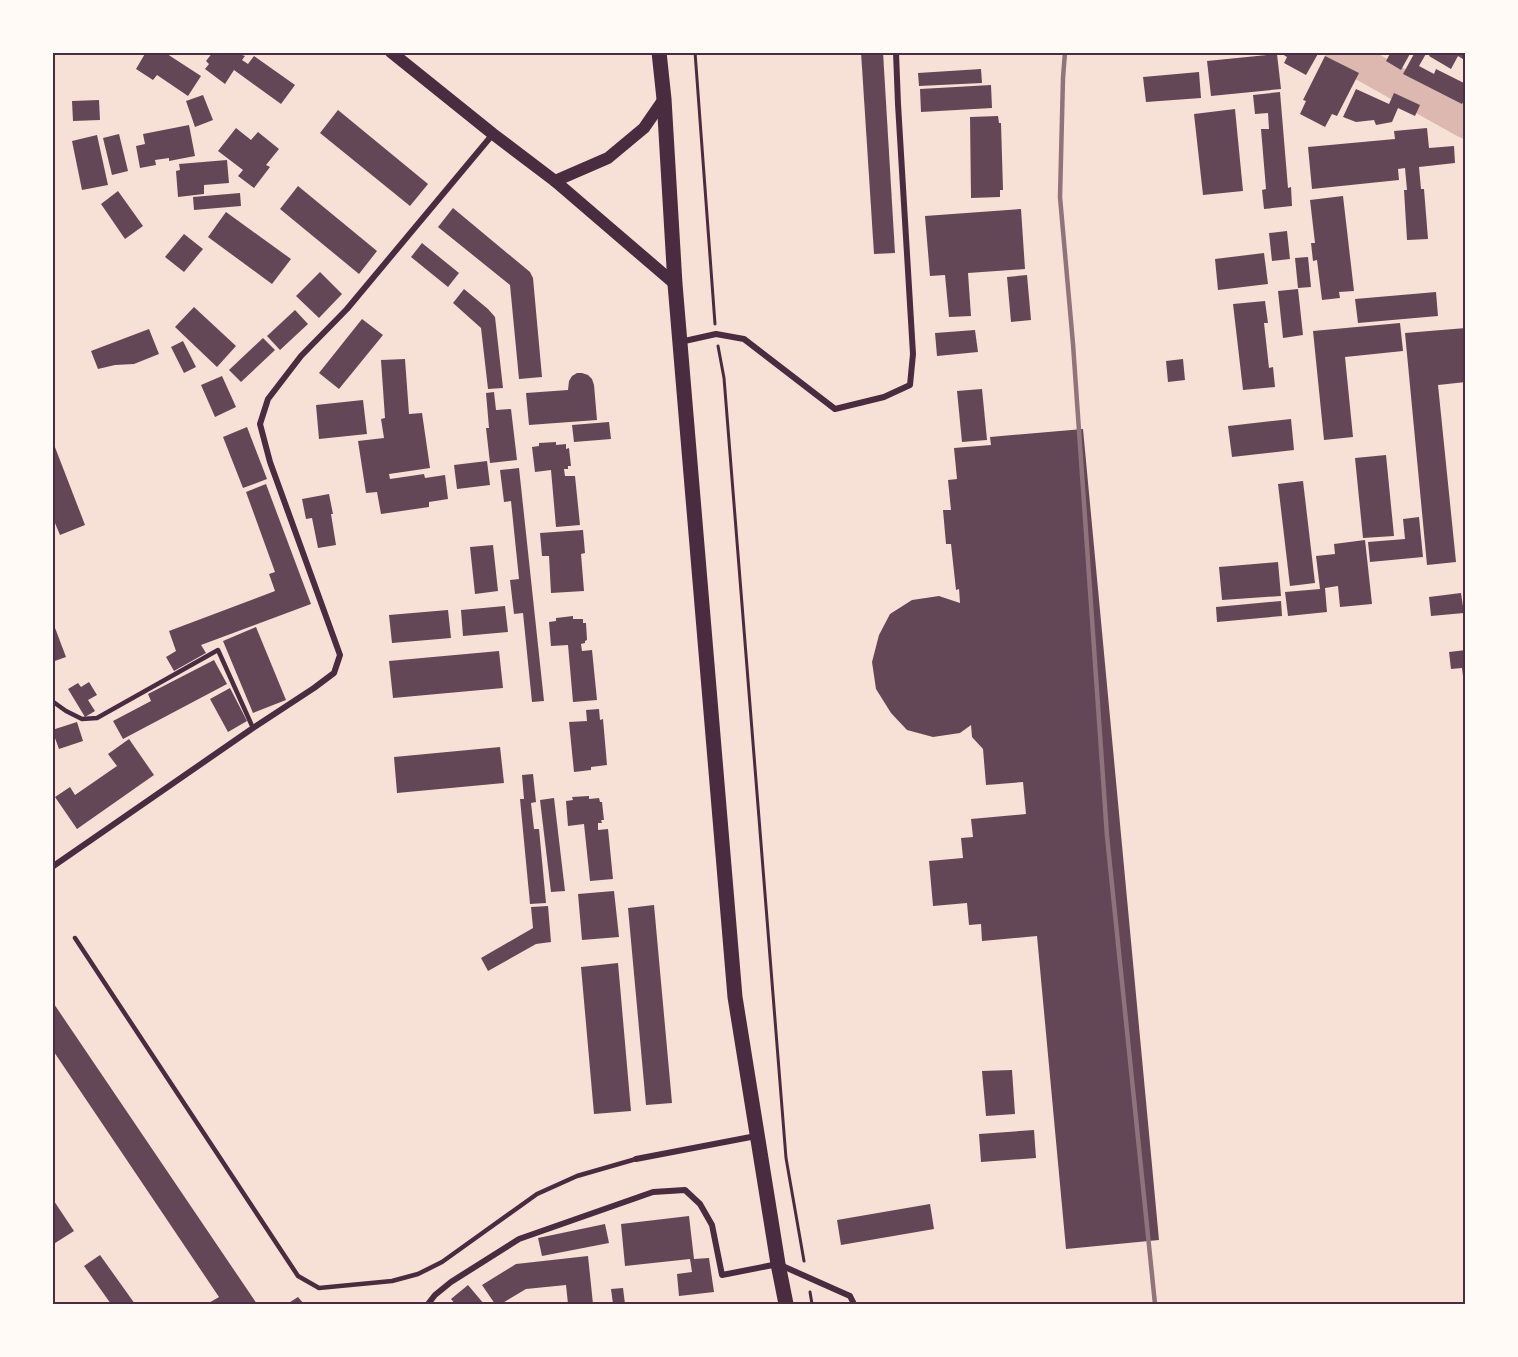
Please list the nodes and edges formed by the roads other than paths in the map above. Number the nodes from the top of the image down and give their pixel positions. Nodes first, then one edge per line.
1 (392, 52) edge
2 (659, 52) edge
3 (896, 52) edge
4 (664, 99) junction
5 (493, 134) junction
6 (555, 181) junction
7 (675, 284) junction
8 (680, 342) junction
9 (52, 702) edge
10 (254, 728) junction
11 (52, 867) edge
12 (75, 938) dead end
13 (756, 1136) junction
14 (636, 1159) joint
15 (777, 1264) junction
16 (428, 1305) edge
17 (786, 1305) edge
18 (854, 1305) edge

1 - 5 main road
2 - 4 highway
3 - 8 street
4 - 6 main road
4 - 7 highway
5 - 6 main road
5 - 10 street
6 - 7 main road
7 - 8 highway
8 - 13 highway
9 - 10 lane
10 - 11 street
12 - 14 lane
13 - 14 street
13 - 15 highway
15 - 16 street
15 - 17 highway
15 - 18 street

